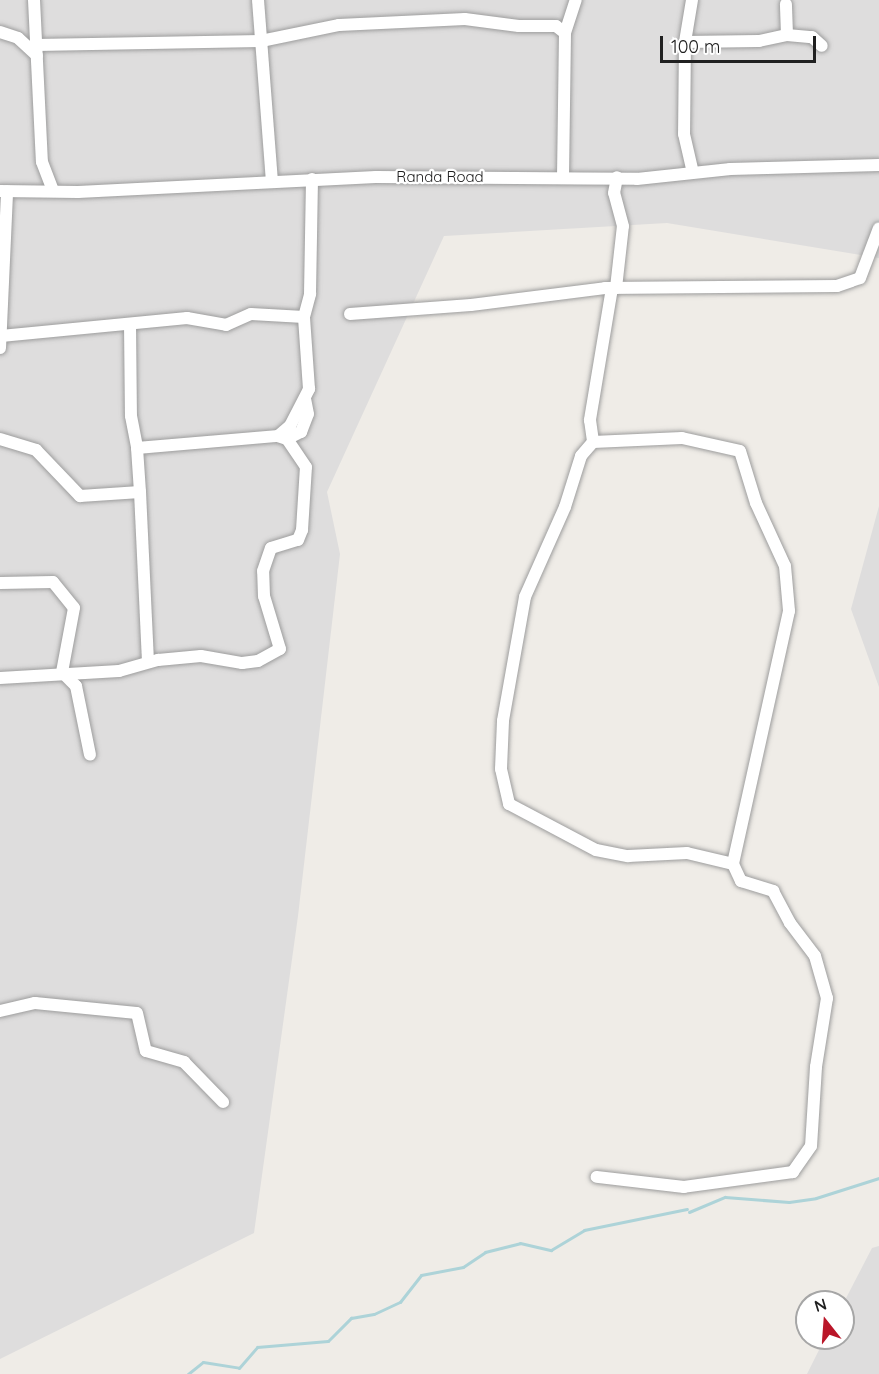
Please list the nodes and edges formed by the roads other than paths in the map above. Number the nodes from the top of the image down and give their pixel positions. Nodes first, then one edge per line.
1 (34, 0) edge
2 (258, 0) edge
3 (576, 0) edge
4 (692, 0) edge
5 (786, 4) dead end
6 (0, 32) edge
7 (566, 33) junction
8 (787, 35) junction
9 (261, 41) junction
10 (685, 42) junction
11 (822, 46) dead end
12 (36, 50) junction
13 (879, 165) edge
14 (693, 172) junction
15 (563, 177) junction
16 (617, 177) junction
17 (312, 179) junction
18 (272, 181) junction
19 (3, 191) edge
20 (53, 191) junction
21 (879, 228) edge
22 (614, 288) junction
23 (350, 314) dead end
24 (304, 317) junction
25 (130, 324) junction
26 (0, 342) edge
27 (283, 437) junction
28 (0, 439) edge
29 (593, 442) junction
30 (137, 448) junction
31 (140, 492) junction
32 (0, 583) edge
33 (148, 662) junction
34 (62, 672) junction
35 (0, 678) edge
36 (90, 755) dead end
37 (733, 864) junction
38 (0, 1011) edge
39 (223, 1102) dead end
40 (597, 1178) dead end

1 - 12 street
2 - 9 street
3 - 7 street
4 - 10 street
5 - 8 street
6 - 12 street
7 - 9 street
7 - 15 street
8 - 10 street
8 - 11 street
9 - 12 street
9 - 18 street
10 - 14 street
12 - 20 street
13 - 14 street, Randa Road
14 - 16 street, Randa Road
15 - 16 street, Randa Road
15 - 17 street, Randa Road
16 - 22 street
17 - 18 street, Randa Road
17 - 24 street
18 - 20 street, Randa Road
19 - 20 street, Randa Road
19 - 26 street
21 - 22 street
22 - 23 street
22 - 29 street
24 - 25 street
24 - 27 street
25 - 26 street
25 - 30 street
27 - 30 street
27 - 33 street
28 - 31 street
29 - 37 street
29 - 37 street
30 - 31 street
31 - 33 street
32 - 34 street
33 - 34 street
34 - 35 street
34 - 36 street
37 - 40 street
38 - 39 street

